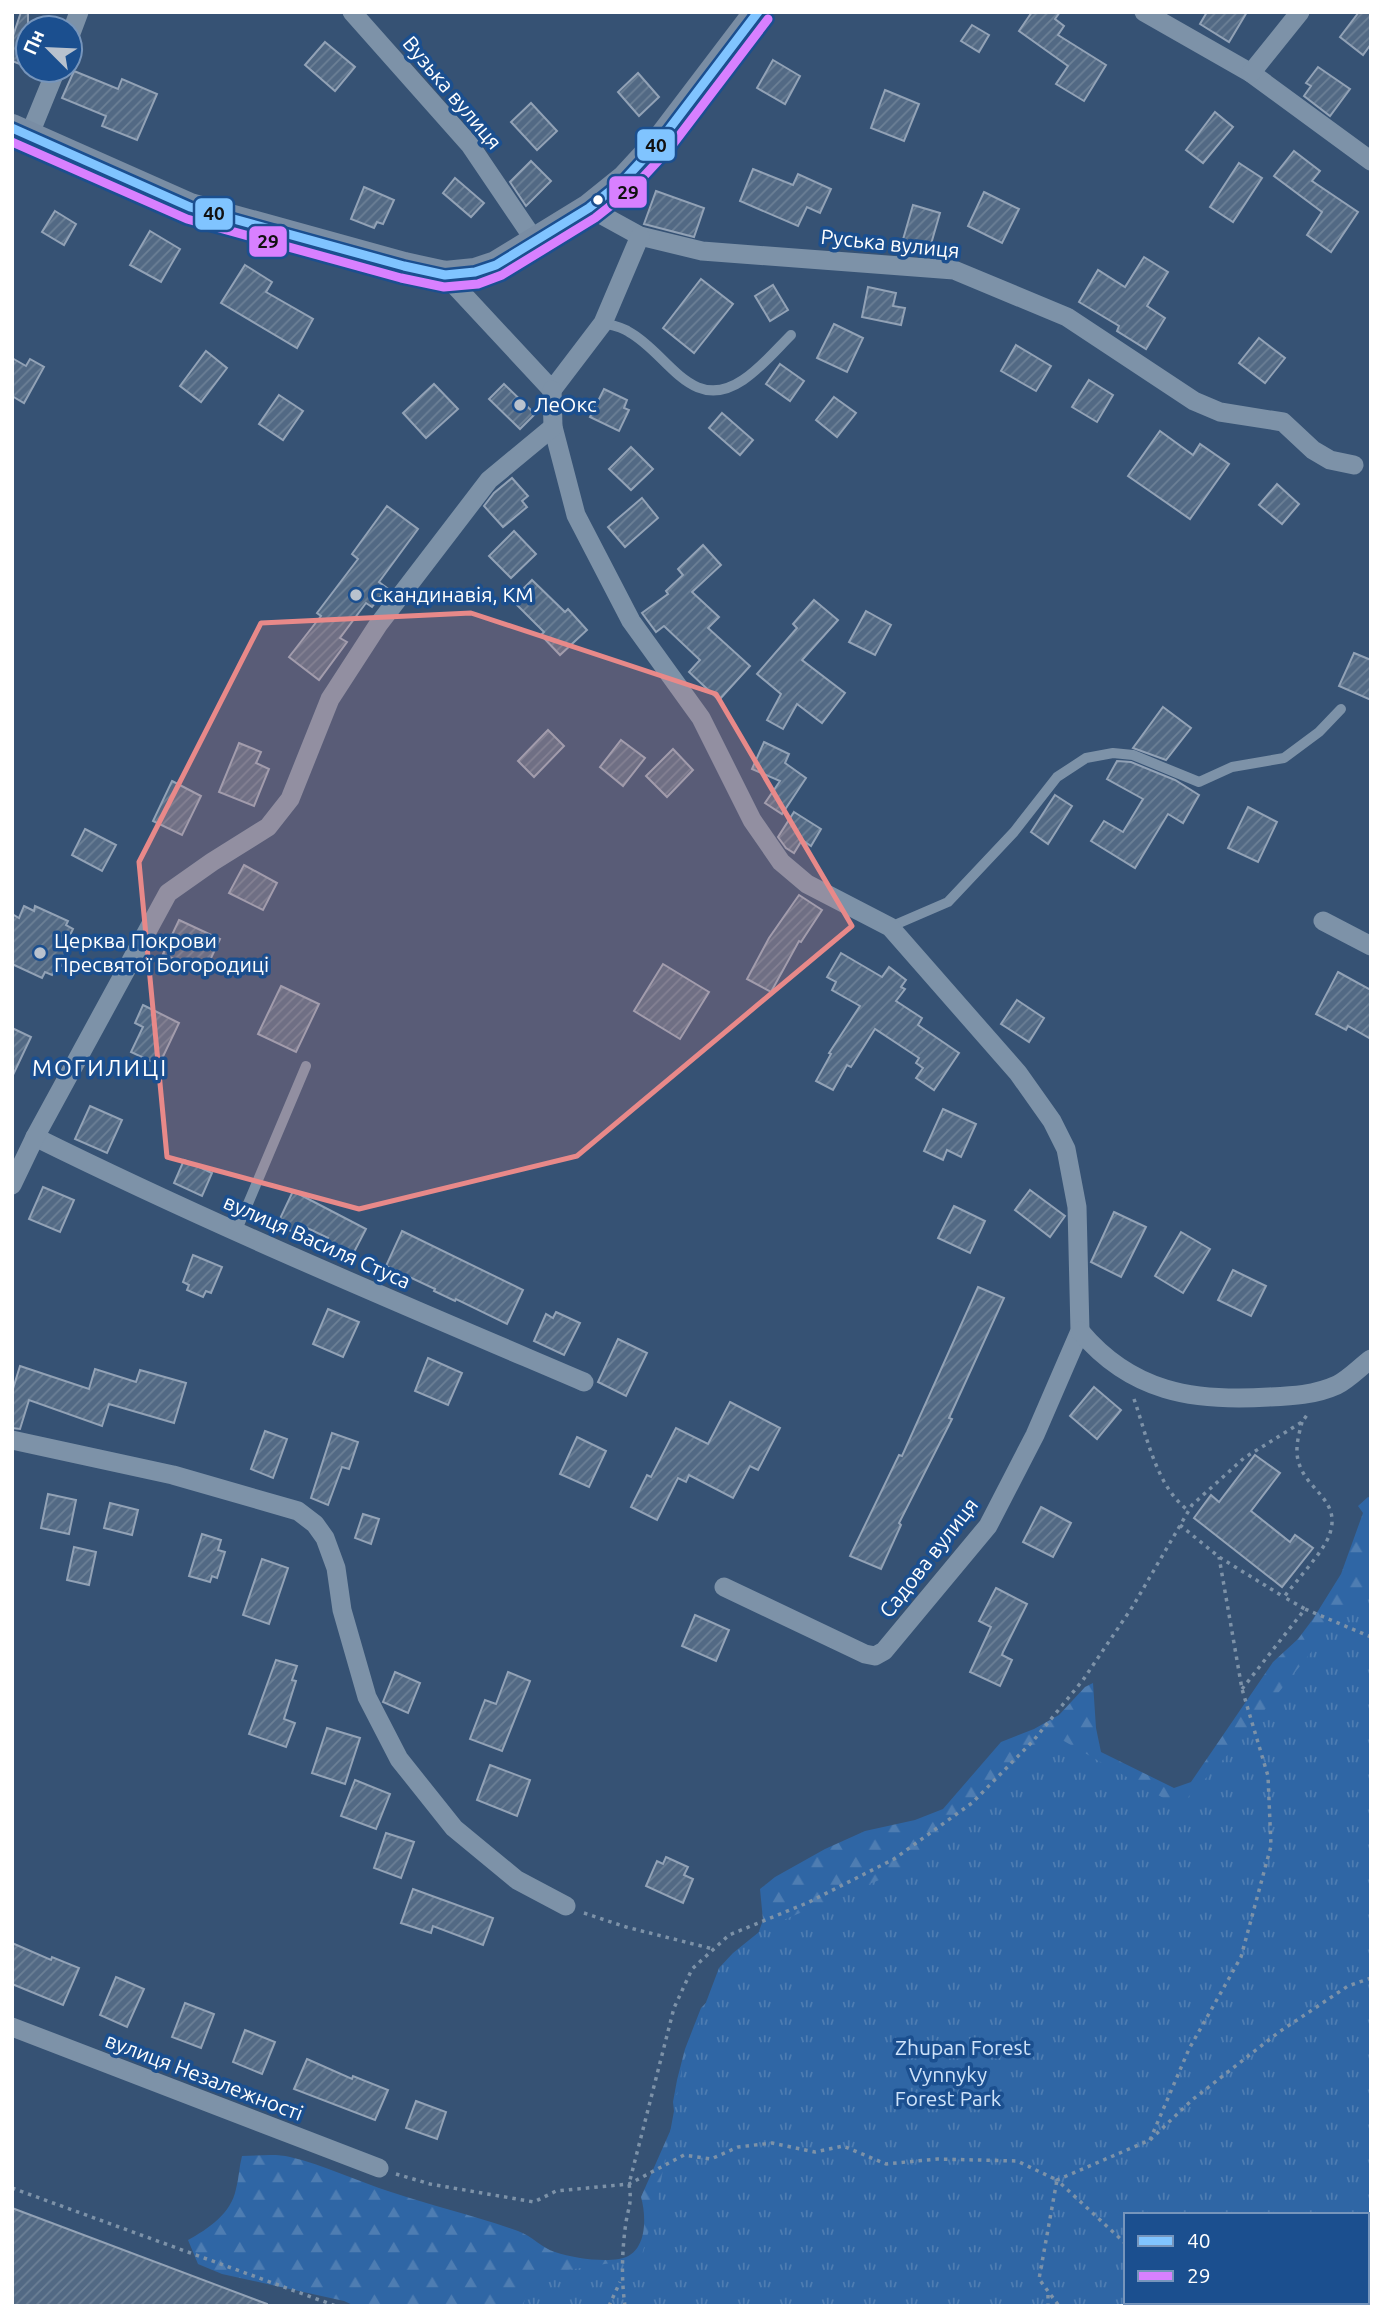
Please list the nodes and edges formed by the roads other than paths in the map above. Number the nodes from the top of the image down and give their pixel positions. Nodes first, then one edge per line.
1 (352, 12) edge
2 (758, 12) edge
3 (1144, 12) edge
4 (1300, 12) edge
5 (1251, 73) junction
6 (48, 84) edge
7 (21, 132) edge
8 (1371, 161) edge
9 (589, 208) junction
10 (640, 236) junction
11 (535, 241) junction
12 (445, 275) junction
13 (603, 323) junction
14 (791, 335) dead end
15 (552, 390) junction
16 (553, 427) junction
17 (1354, 465) dead end
18 (1341, 709) dead end
19 (1323, 921) dead end
20 (890, 927) junction
21 (1371, 946) edge
22 (306, 1066) dead end
23 (36, 1137) junction
24 (13, 1182) edge
25 (236, 1232) junction
26 (1080, 1331) junction
27 (1371, 1359) edge
28 (584, 1382) dead end
29 (12, 1440) edge
30 (724, 1587) dead end
31 (566, 1906) road end
32 (12, 2027) edge
33 (379, 2168) road end

1 - 11 street, Вузька вулиця
2 - 9 main road
3 - 5 street
4 - 5 street
5 - 8 street
6 - 7 street
7 - 12 main road
9 - 10 street, Руська вулиця
9 - 11 main road
10 - 13 street
10 - 17 street, Руська вулиця
11 - 12 main road
12 - 15 street
13 - 14 lane
13 - 15 street
15 - 16 street
16 - 20 street
16 - 23 street
18 - 20 lane
19 - 21 street
20 - 26 street
22 - 25 lane
23 - 24 street
23 - 25 street, вулиця Василя Стуса
25 - 28 street, вулиця Василя Стуса
26 - 27 street
26 - 30 street, Садова вулиця
29 - 31 street
32 - 33 street, вулиця Незалежності

